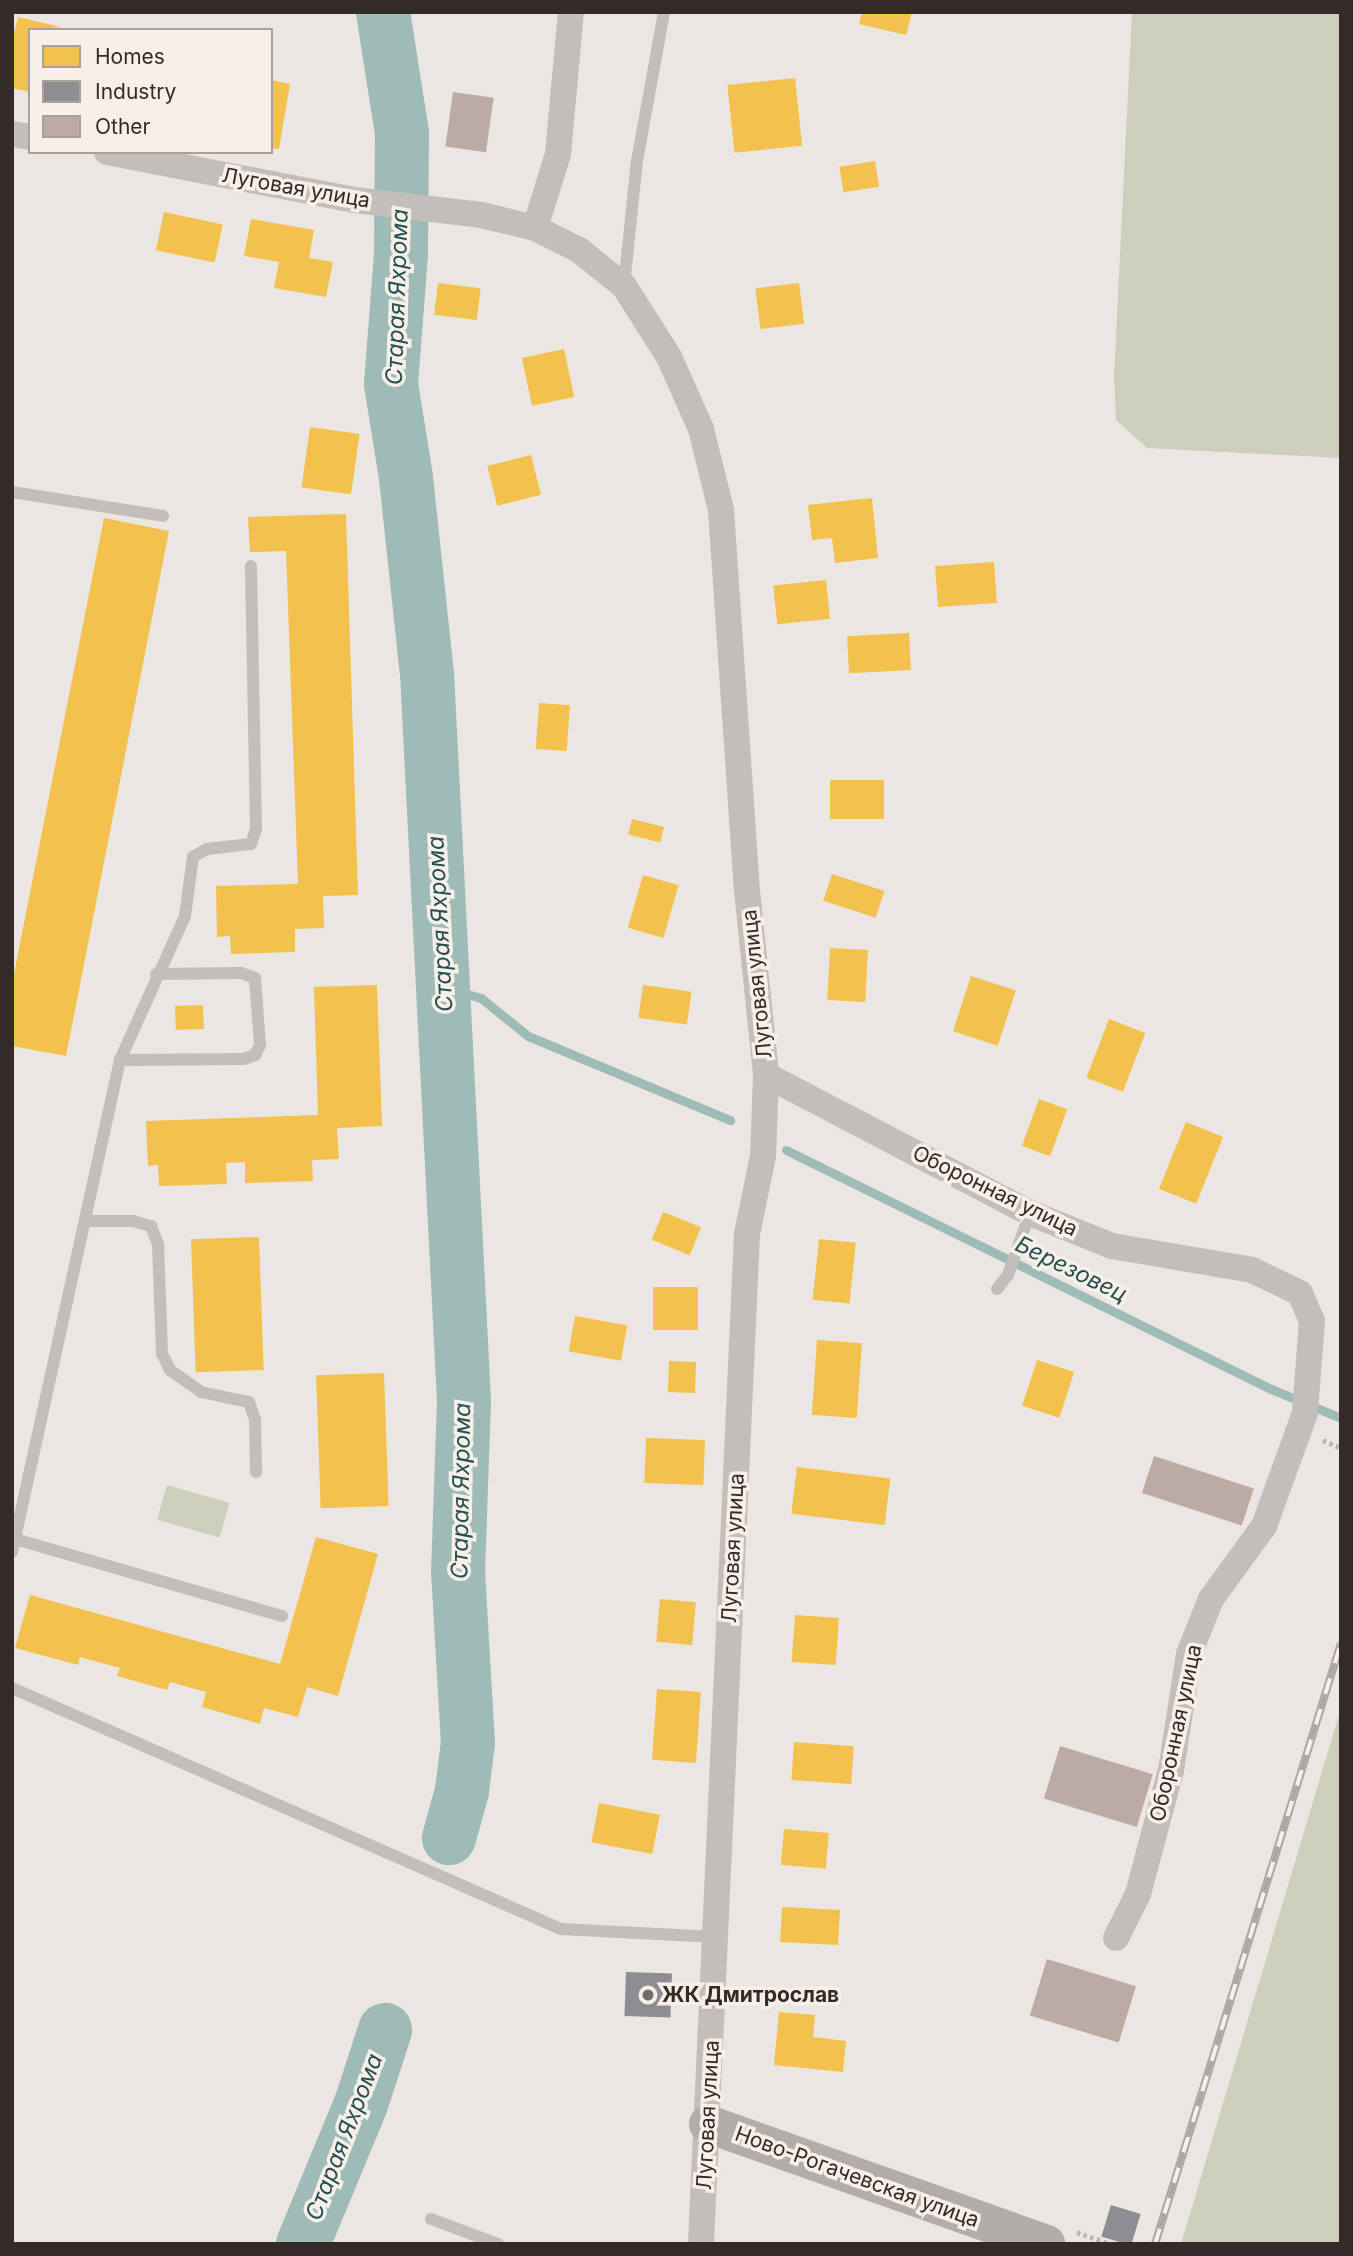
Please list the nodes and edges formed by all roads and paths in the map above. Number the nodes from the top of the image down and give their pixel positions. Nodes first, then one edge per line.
1 (571, 12) edge
2 (664, 12) edge
3 (117, 154) edge
4 (535, 228) junction
5 (624, 286) junction
6 (12, 492) edge
7 (163, 516) dead end
8 (251, 566) dead end
9 (156, 974) junction
10 (120, 1060) junction
11 (766, 1074) junction
12 (1030, 1213) junction
13 (85, 1221) junction
14 (997, 1289) dead end
15 (256, 1472) dead end
16 (14, 1546) edge
17 (282, 1616) dead end
18 (12, 1688) edge
19 (716, 1937) junction
20 (1116, 1938) dead end
21 (708, 2124) junction
22 (431, 2219) dead end
23 (498, 2244) edge
24 (701, 2244) edge
25 (1046, 2244) edge

1 - 4 street
2 - 5 lane
3 - 4 street, Луговая улица
4 - 5 street, Луговая улица
5 - 11 street, Луговая улица
6 - 7 lane
8 - 9 lane
9 - 10 lane
9 - 10 lane
10 - 13 lane
11 - 12 street, Оборонная улица
11 - 19 street, Луговая улица
12 - 14 lane
12 - 20 street, Оборонная улица
13 - 15 lane
13 - 16 lane
16 - 17 lane
18 - 19 lane
19 - 21 street, Луговая улица
21 - 24 street, Луговая улица
21 - 25 main road, Ново-Рогачевская улица
22 - 23 lane

